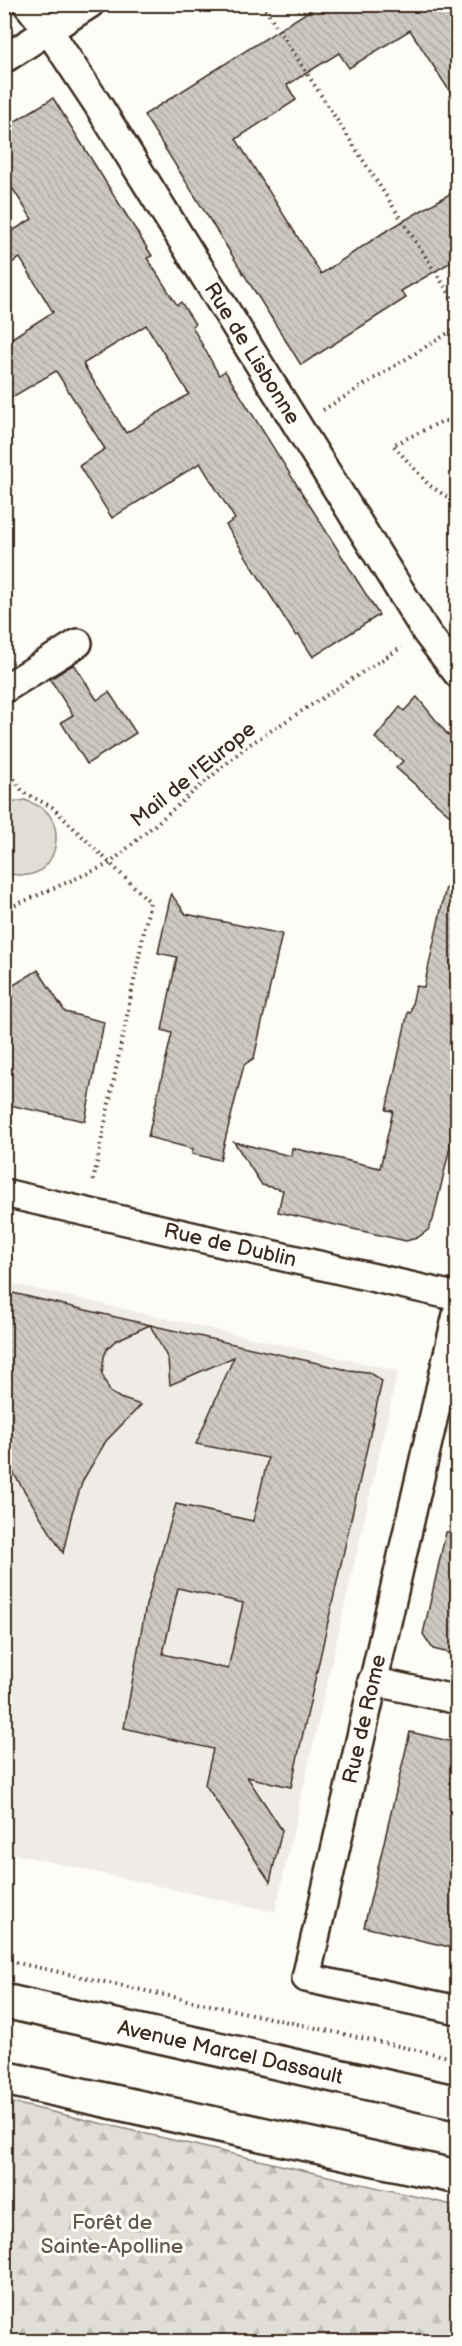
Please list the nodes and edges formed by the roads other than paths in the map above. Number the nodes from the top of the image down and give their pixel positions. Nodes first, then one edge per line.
1 (27, 4) edge
2 (90, 4) edge
3 (49, 31) junction
4 (4, 59) edge
5 (78, 644) dead end
6 (458, 674) edge
7 (4, 689) edge
8 (4, 1193) edge
9 (458, 1297) edge
10 (458, 1310) edge
11 (372, 1681) junction
12 (458, 1700) edge
13 (4, 2001) edge
14 (458, 2010) edge
15 (4, 2078) edge
16 (458, 2103) edge
17 (458, 2177) edge

1 - 3 street, Rue de Lisbonne
2 - 3 street
3 - 4 street
3 - 6 street, Rue de Lisbonne
5 - 7 street
8 - 9 street, Rue de Dublin
10 - 11 street, Rue de Rome
11 - 12 street
11 - 14 street, Rue de Rome
13 - 16 main road, Avenue Marcel Dassault
15 - 17 main road

